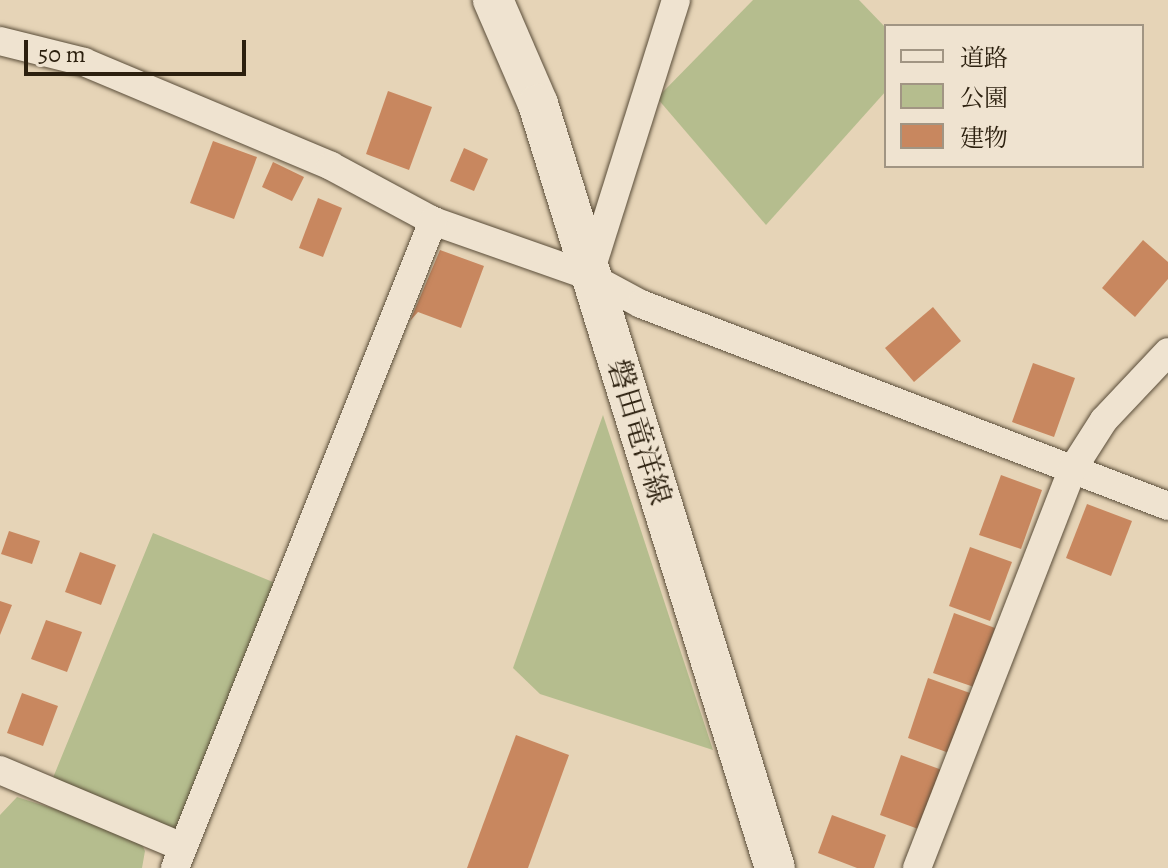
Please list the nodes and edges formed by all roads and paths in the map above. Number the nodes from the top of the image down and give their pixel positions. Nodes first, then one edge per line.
1 (493, 0) edge
2 (676, 0) edge
3 (0, 41) edge
4 (433, 221) junction
5 (589, 276) junction
6 (1168, 352) edge
7 (1072, 470) junction
8 (1168, 506) edge
9 (0, 770) edge
10 (179, 858) edge
11 (775, 868) edge
12 (917, 868) edge

1 - 5 main road, 磐田竜洋線
2 - 5 street
3 - 4 street
4 - 5 street
4 - 10 street
5 - 7 street
5 - 11 main road, 磐田竜洋線
6 - 7 street
7 - 8 street
7 - 12 street
9 - 10 street

